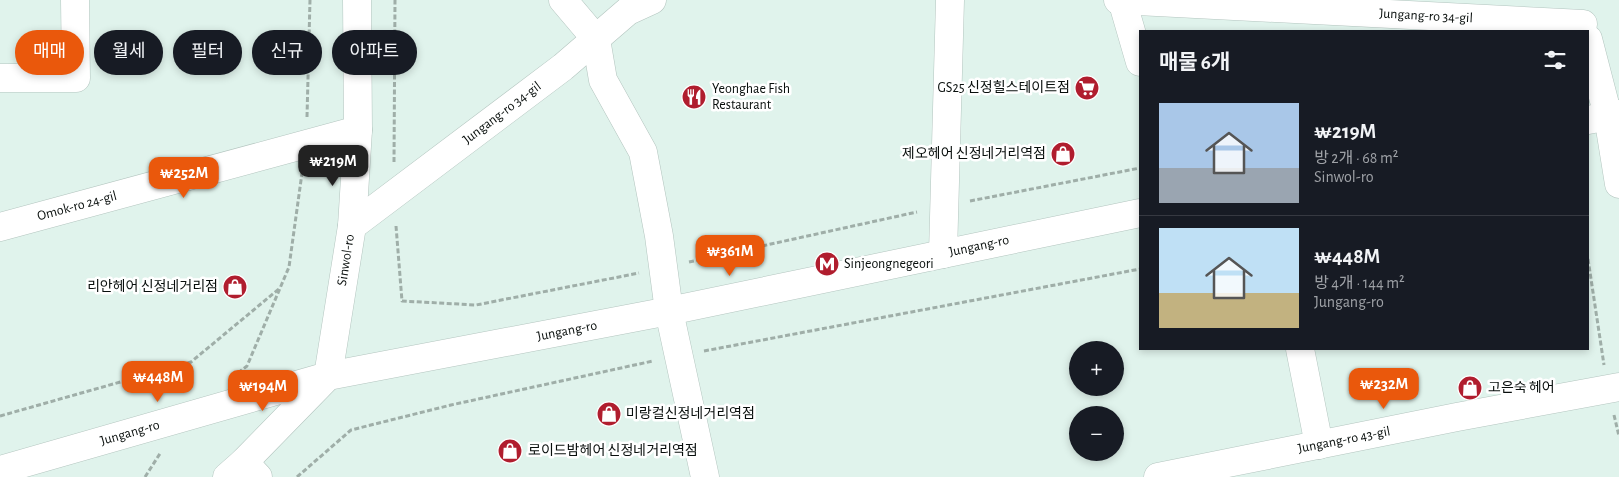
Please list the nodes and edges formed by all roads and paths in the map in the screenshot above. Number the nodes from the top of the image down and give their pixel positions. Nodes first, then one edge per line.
1 (75, 0) edge
2 (310, 0) edge
3 (357, 0) edge
4 (562, 0) edge
5 (652, 0) edge
6 (950, 0) edge
7 (1118, 0) edge
8 (1122, 0) edge
9 (1333, 5) edge
10 (1583, 24) edge
11 (596, 39) junction
12 (1589, 49) edge
13 (1139, 59) edge
14 (0, 78) edge
15 (1605, 116) edge
16 (358, 130) junction
17 (306, 144) junction
18 (1619, 184) edge
19 (1139, 213) edge
20 (352, 226) junction
21 (0, 227) edge
22 (943, 254) junction
23 (1589, 264) edge
24 (1139, 268) edge
25 (280, 287) junction
26 (669, 311) junction
27 (1300, 350) edge
28 (679, 356) junction
29 (328, 376) junction
30 (233, 377) dead end
31 (1614, 388) edge
32 (0, 416) edge
33 (184, 418) junction
34 (1619, 436) edge
35 (1319, 445) junction
36 (0, 470) edge
37 (243, 472) edge
38 (145, 477) edge
39 (297, 477) edge
40 (705, 477) edge
41 (1158, 477) edge

1 - 14 street
2 - 17 path
3 - 16 street, Sinwol-ro
4 - 11 street
5 - 11 street, Jungang-ro 34-gil
6 - 22 street
7 - 8 street, Jungang-ro 34-gil
8 - 9 street, Jungang-ro 34-gil
8 - 13 street
9 - 10 street, Jungang-ro 34-gil
11 - 20 street, Jungang-ro 34-gil
11 - 26 street
12 - 15 street
15 - 18 street
16 - 17 street, Omok-ro 24-gil
16 - 20 street, Sinwol-ro
17 - 21 street, Omok-ro 24-gil
17 - 25 path
19 - 22 street, Jungang-ro
20 - 29 street, Sinwol-ro
22 - 26 street, Jungang-ro
23 - 31 path
24 - 28 path
25 - 30 path
25 - 32 path
26 - 28 street
26 - 29 street, Jungang-ro
27 - 35 street
28 - 39 path
28 - 40 street
29 - 33 street, Jungang-ro
29 - 37 street
31 - 34 path
31 - 35 street, Jungang-ro 43-gil
33 - 36 street, Jungang-ro
33 - 38 path
35 - 41 street, Jungang-ro 43-gil

